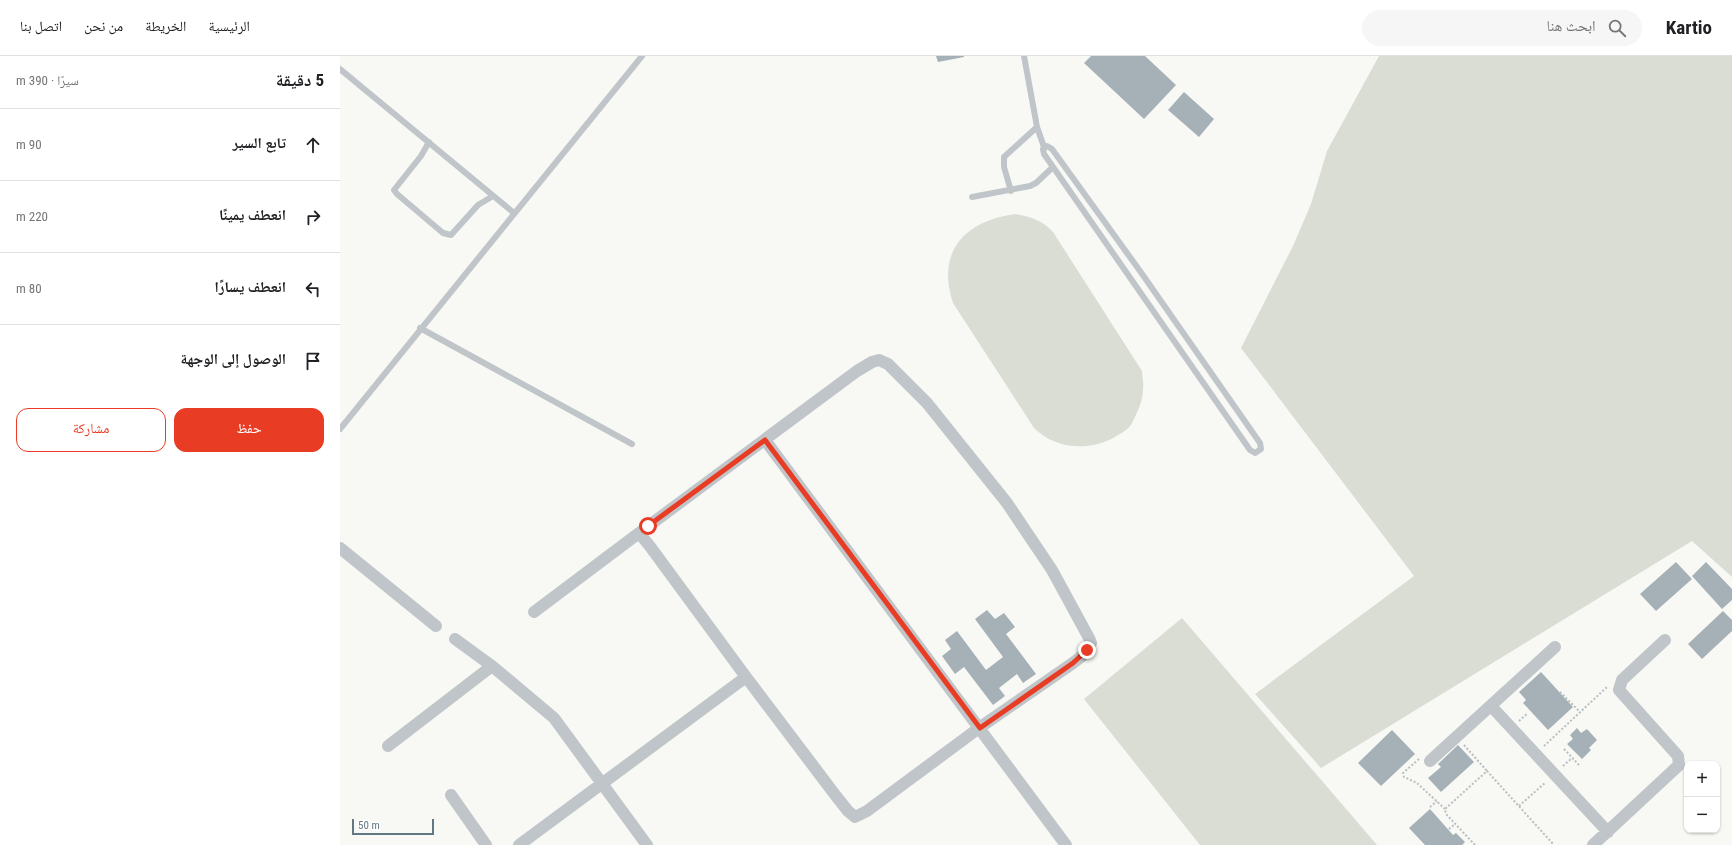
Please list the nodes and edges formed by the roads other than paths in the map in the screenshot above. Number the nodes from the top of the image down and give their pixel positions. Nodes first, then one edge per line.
1 (642, 56) edge
2 (1024, 56) edge
3 (340, 69) edge
4 (1037, 127) junction
5 (429, 142) junction
6 (1044, 147) junction
7 (1052, 167) junction
8 (1011, 191) junction
9 (494, 196) junction
10 (972, 197) dead end
11 (514, 212) junction
12 (1140, 271) junction
13 (1129, 278) junction
14 (420, 328) junction
15 (340, 428) edge
16 (765, 440) junction
17 (632, 444) dead end
18 (639, 533) junction
19 (340, 548) edge
20 (534, 612) dead end
21 (436, 626) dead end
22 (455, 639) dead end
23 (1665, 640) dead end
24 (1555, 647) dead end
25 (492, 666) junction
26 (746, 677) junction
27 (1491, 706) junction
28 (980, 728) junction
29 (388, 746) dead end
30 (1430, 762) road end
31 (602, 785) junction
32 (451, 795) dead end
33 (1608, 832) junction
34 (486, 845) edge
35 (519, 845) edge
36 (647, 845) edge
37 (1066, 845) edge
38 (1593, 845) edge

1 - 11 lane
2 - 4 lane
3 - 5 lane
4 - 6 lane
4 - 8 lane
5 - 9 lane
5 - 9 lane
6 - 7 lane
6 - 12 lane
7 - 8 lane
7 - 13 lane
8 - 10 lane
9 - 11 lane
11 - 14 lane
12 - 13 lane
12 - 13 lane
14 - 15 lane
14 - 17 lane
16 - 18 street
16 - 28 street
16 - 28 street
18 - 20 street
18 - 26 street
19 - 21 street
22 - 25 street
23 - 33 street
24 - 27 street
25 - 29 street
25 - 31 street
26 - 28 street
26 - 31 street
27 - 30 street
27 - 33 street
28 - 37 street
31 - 35 street
31 - 36 street
32 - 34 street
33 - 38 street

